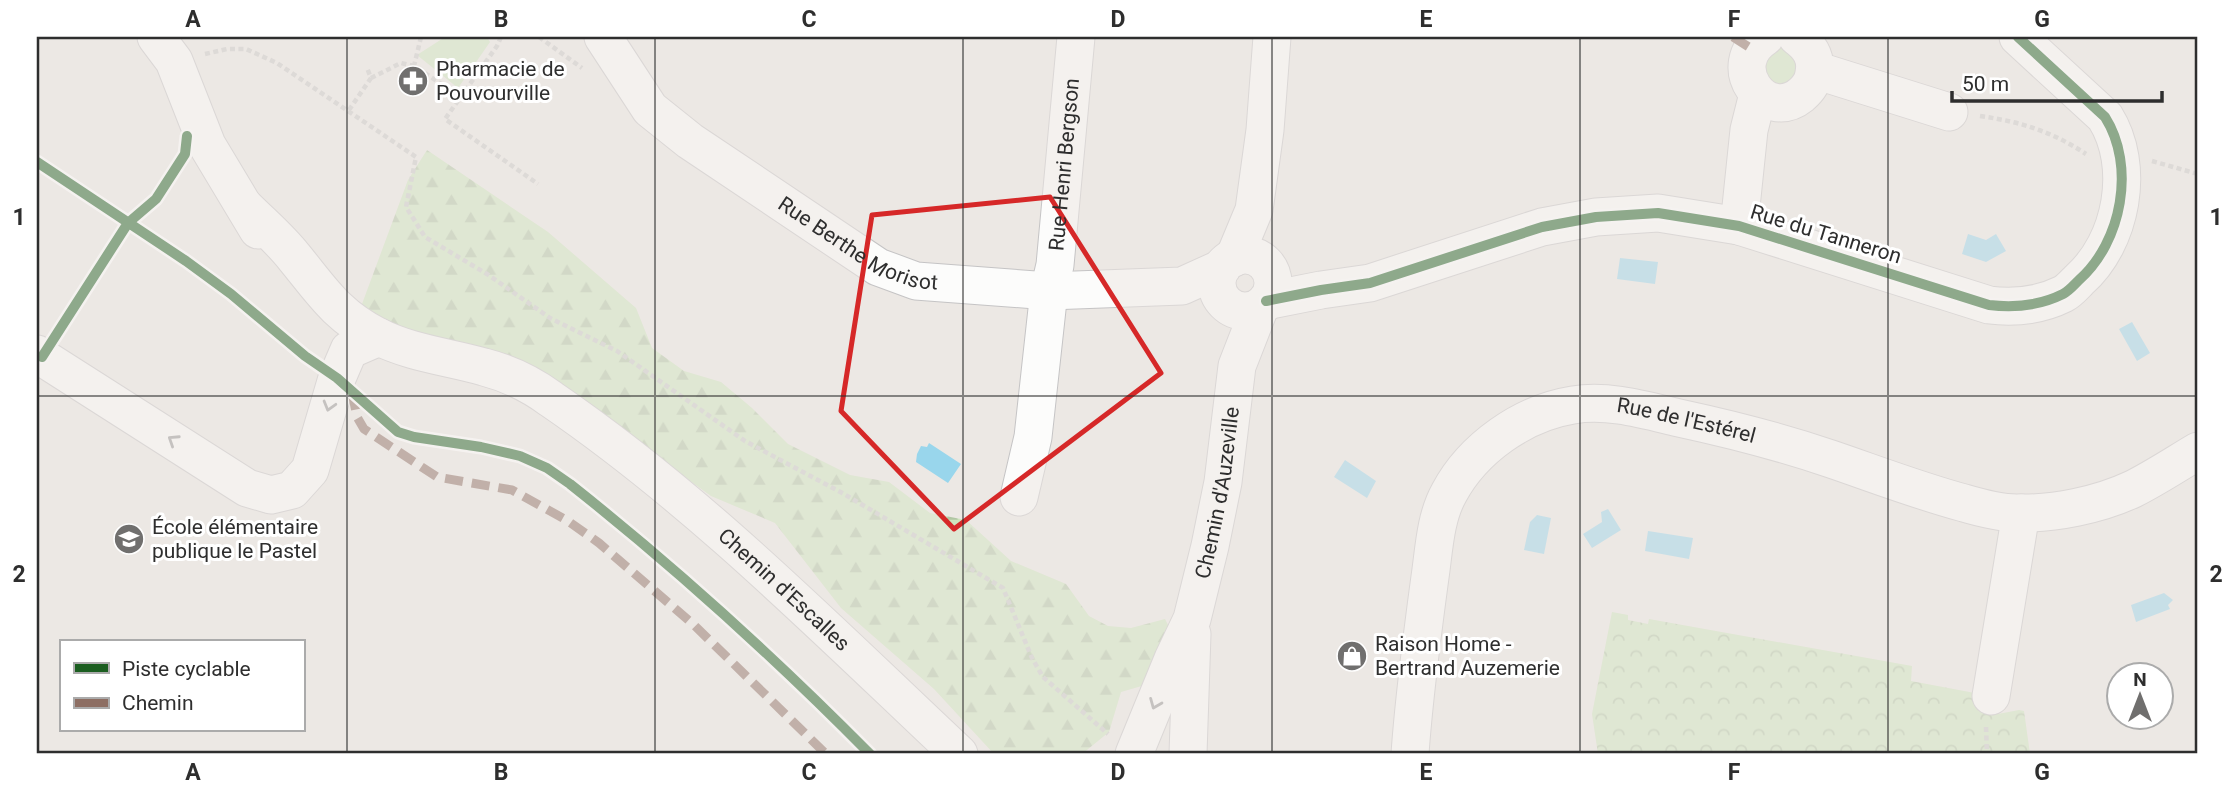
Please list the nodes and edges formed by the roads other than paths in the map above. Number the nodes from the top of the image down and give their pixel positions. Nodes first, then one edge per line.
1 (603, 37) edge
2 (1076, 37) edge
3 (1272, 37) edge
4 (1765, 37) edge
5 (1797, 37) edge
6 (2018, 37) edge
7 (177, 47) edge
8 (1815, 70) junction
9 (1758, 94) junction
10 (1949, 112) road end
11 (1739, 226) junction
12 (1246, 284) junction
13 (1049, 291) junction
14 (364, 344) junction
15 (37, 354) edge
16 (2198, 451) edge
17 (1019, 497) dead end
18 (2021, 513) junction
19 (1192, 619) junction
20 (1992, 696) dead end
21 (1125, 747) edge
22 (959, 754) edge
23 (1188, 754) edge
24 (1410, 754) edge

1 - 13 street, Rue Berthe Morisot
2 - 13 street, Rue Henri Bergson
3 - 12 street, Chemin d'Auzeville
4 - 9 street
5 - 8 street
6 - 11 street, Rue du Tanneron
7 - 14 street, Chemin d'Escalles
8 - 9 street
8 - 10 street
9 - 11 street
11 - 12 street, Rue du Tanneron
12 - 13 street, Rue Berthe Morisot
12 - 19 street, Chemin d'Auzeville
13 - 17 street, Rue Henri Bergson
14 -> 15 street
14 - 22 street, Chemin d'Escalles
16 - 18 street, Rue de l'Estérel
18 - 20 street
18 - 24 street, Rue de l'Estérel
19 -> 21 street, Chemin d'Auzeville
19 - 23 street, Chemin d'Auzeville

